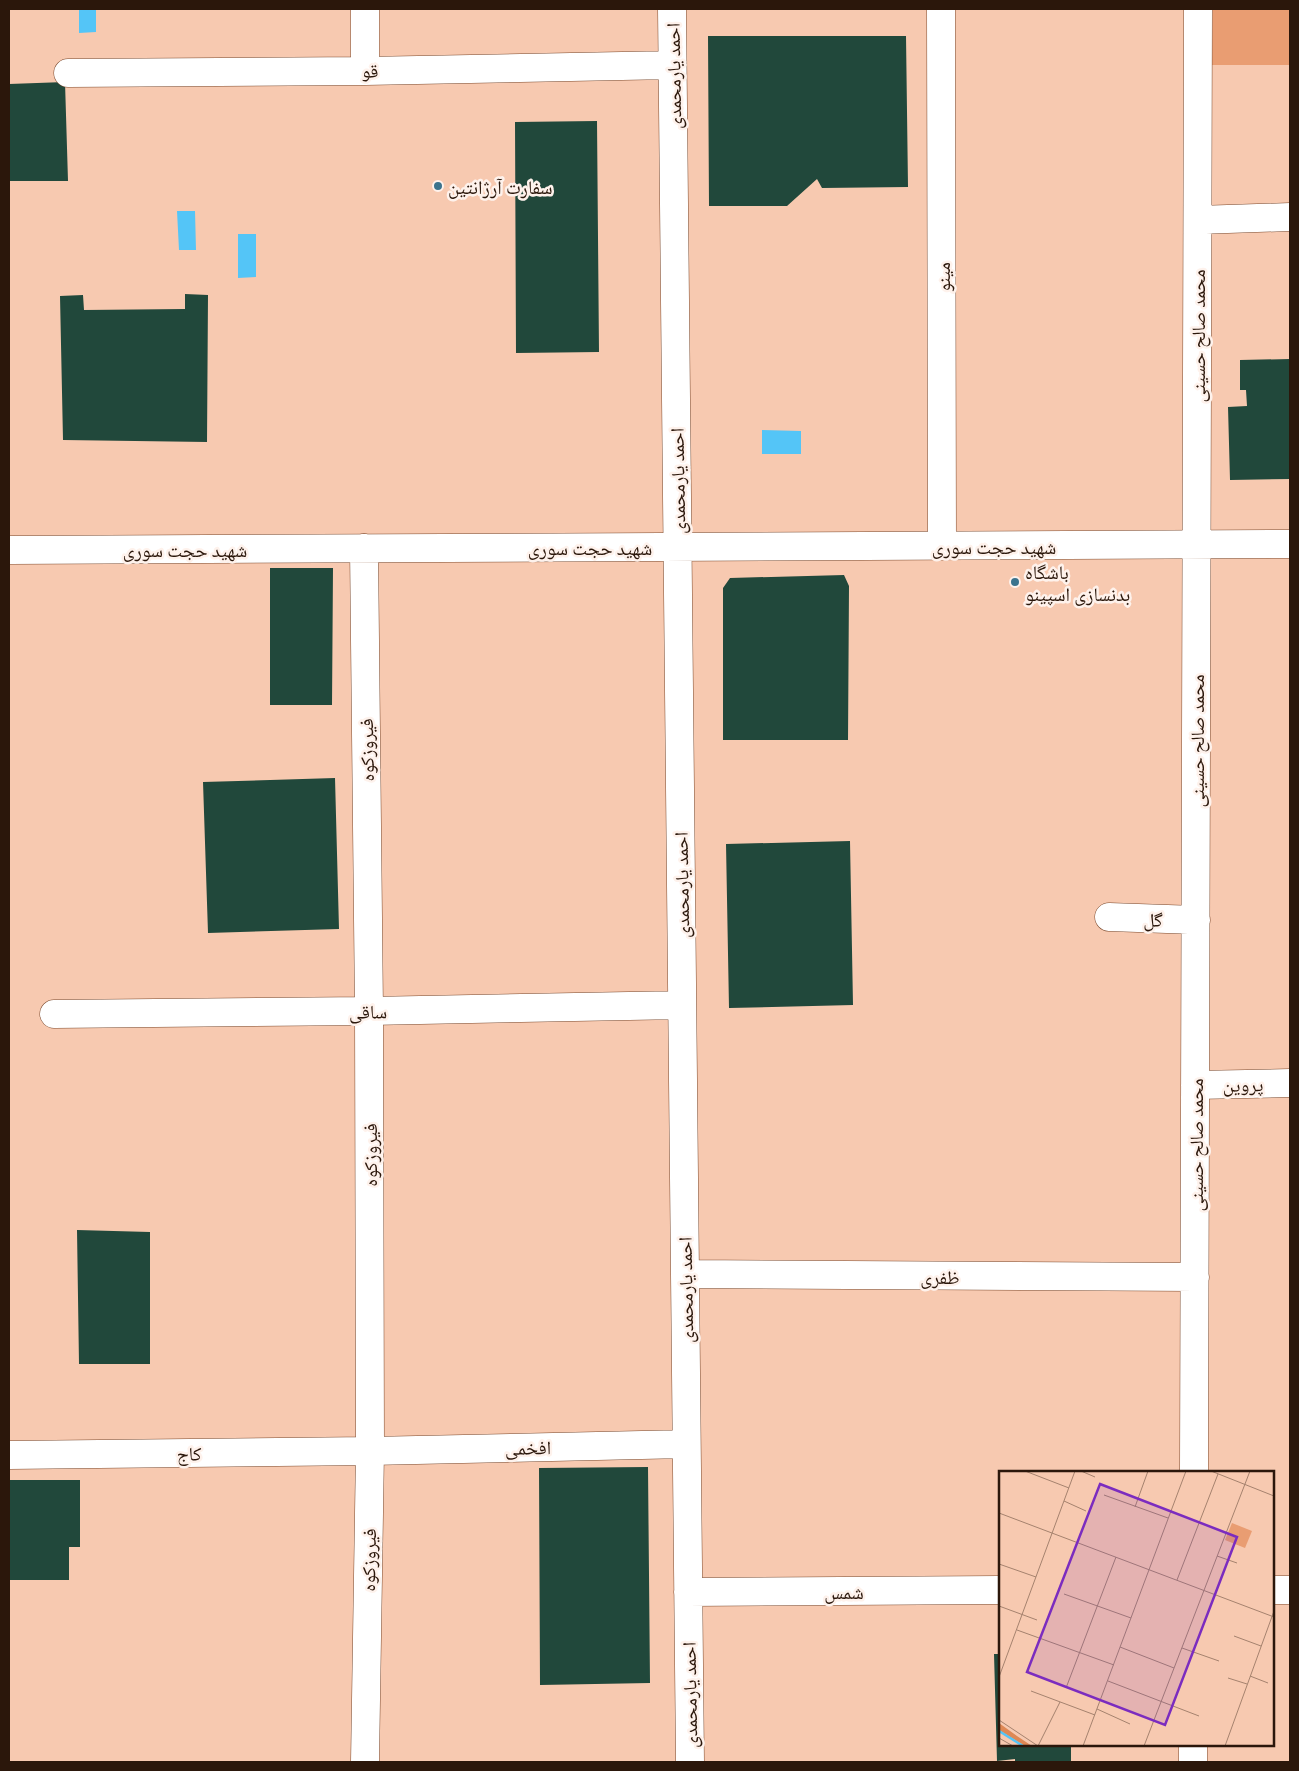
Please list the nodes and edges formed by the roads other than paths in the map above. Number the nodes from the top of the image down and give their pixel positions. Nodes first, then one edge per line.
1 (365, 9) edge
2 (672, 9) edge
3 (941, 9) edge
4 (1198, 9) edge
5 (672, 65) junction
6 (365, 70) junction
7 (68, 73) dead end
8 (1290, 217) edge
9 (1198, 220) junction
10 (1197, 544) junction
11 (1290, 544) edge
12 (942, 546) junction
13 (678, 547) junction
14 (364, 548) junction
15 (9, 550) edge
16 (1110, 917) dead end
17 (1196, 920) junction
18 (682, 1005) junction
19 (369, 1011) junction
20 (54, 1014) dead end
21 (1290, 1083) edge
22 (1195, 1085) junction
23 (685, 1274) junction
24 (1195, 1277) junction
25 (686, 1444) junction
26 (370, 1450) junction
27 (9, 1455) edge
28 (1194, 1471) edge
29 (999, 1590) edge
30 (1274, 1590) edge
31 (1290, 1590) edge
32 (688, 1592) junction
33 (1194, 1746) edge
34 (366, 1762) edge
35 (690, 1762) edge
36 (1193, 1762) edge

1 - 6 street
2 - 5 street, احمد یارمحمدی
3 - 12 street, مینو
4 - 9 street, محمد صالح حسینی
5 - 6 street, قو
5 - 13 street, احمد یارمحمدی
6 - 7 street, قو
8 - 9 street
9 - 10 street, محمد صالح حسینی
10 - 11 street, شهید حجت سوری
10 - 12 street, شهید حجت سوری
10 - 17 street, محمد صالح حسینی
12 - 13 street, شهید حجت سوری
13 - 14 street, شهید حجت سوری
13 - 18 street, احمد یارمحمدی
14 - 15 street, شهید حجت سوری
14 - 19 street, فیروزکوه
16 - 17 street, گل
17 - 22 street, محمد صالح حسینی
18 - 19 street, ساقی
18 - 23 street, احمد یارمحمدی
19 - 20 street, ساقی
19 - 26 street, فیروزکوه
21 - 22 street, پروین
22 - 24 street, محمد صالح حسینی
23 - 24 street, ظفری
23 - 25 street, احمد یارمحمدی
24 - 28 street, محمد صالح حسینی
25 - 26 street, افخمی
25 - 32 street, احمد یارمحمدی
26 - 27 street, کاج
26 - 34 street, فیروزکوه
29 - 32 street, شمس
30 - 31 street
32 - 35 street, احمد یارمحمدی
33 - 36 street

